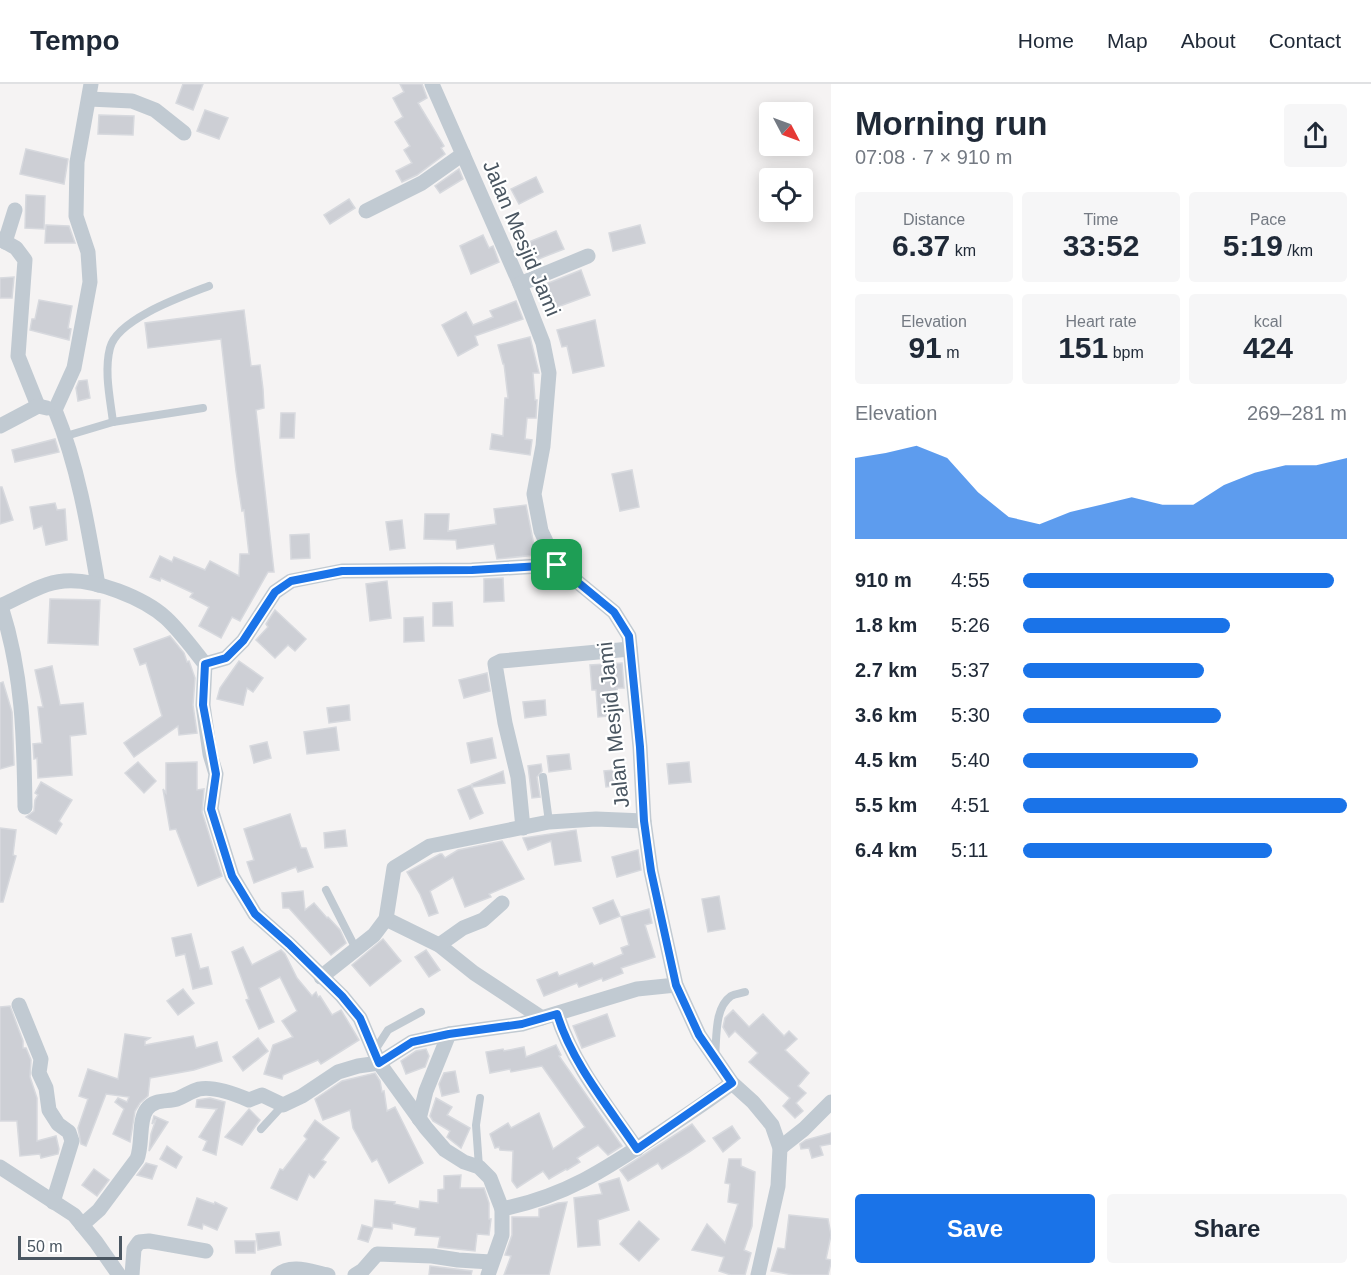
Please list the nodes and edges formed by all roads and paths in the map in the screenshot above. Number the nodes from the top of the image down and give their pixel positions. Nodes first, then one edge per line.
1 (436, 86) edge
2 (90, 91) edge
3 (184, 133) dead end
4 (462, 154) junction
5 (15, 210) dead end
6 (366, 211) dead end
7 (2, 241) edge
8 (588, 256) dead end
9 (520, 284) junction
10 (209, 286) dead end
11 (38, 405) junction
12 (203, 408) dead end
13 (55, 410) junction
14 (113, 422) junction
15 (0, 426) edge
16 (66, 436) junction
17 (557, 565) junction
18 (98, 585) junction
19 (1, 606) edge
20 (630, 649) junction
21 (205, 664) junction
22 (543, 777) dead end
23 (26, 807) dead end
24 (644, 821) junction
25 (549, 822) junction
26 (523, 828) junction
27 (326, 890) dead end
28 (502, 903) dead end
29 (386, 919) junction
30 (439, 945) junction
31 (356, 949) junction
32 (321, 976) junction
33 (676, 985) junction
34 (745, 992) dead end
35 (19, 1005) dead end
36 (421, 1012) dead end
37 (550, 1016) junction
38 (449, 1034) junction
39 (376, 1057) junction
40 (715, 1058) junction
41 (732, 1083) junction
42 (480, 1098) dead end
43 (831, 1102) edge
44 (283, 1105) junction
45 (419, 1119) junction
46 (261, 1129) dead end
47 (780, 1148) junction
48 (637, 1149) junction
49 (0, 1167) edge
50 (479, 1167) junction
51 (53, 1202) junction
52 (502, 1209) junction
53 (82, 1226) junction
54 (206, 1251) dead end
55 (490, 1268) edge
56 (119, 1275) edge
57 (132, 1275) edge
58 (278, 1275) edge
59 (328, 1275) edge
60 (355, 1275) edge
61 (758, 1275) edge

1 - 4 street, Jalan Mesjid Jami
2 - 3 street
2 - 13 street
4 - 6 street
4 - 9 street, Jalan Mesjid Jami
5 - 7 street
7 - 11 street
8 - 9 street
9 - 17 street, Jalan Mesjid Jami
10 - 14 lane
11 - 13 street
11 - 15 street
12 - 14 lane
13 - 16 street
14 - 16 lane
16 - 18 street
17 - 20 street, Jalan Mesjid Jami
17 - 21 street
18 - 19 street
18 - 21 street
19 - 23 street
20 - 24 street, Jalan Mesjid Jami
20 - 26 street
21 - 32 street
22 - 25 lane
24 - 25 street
24 - 33 street, Jalan Mesjid Jami
25 - 26 street
26 - 29 street
27 - 31 lane
28 - 30 street
29 - 30 street
29 - 31 street
30 - 37 street
31 - 32 street
32 - 39 street
33 - 37 street
33 - 40 street, Jalan Mesjid Jami
34 - 40 lane
35 - 51 street
36 - 39 lane
37 - 38 street
37 - 48 street
38 - 39 street
38 - 45 street
39 - 44 street
39 - 45 street
40 - 41 street, Jalan Mesjid Jami
41 - 47 street, Jalan Mesjid Jami
41 - 48 street
42 - 50 lane
43 - 47 street
44 - 46 lane
44 - 53 street
45 - 50 street
47 - 61 street, Jalan Mesjid Jami
48 - 52 street
49 - 51 street
50 - 52 street
51 - 53 street
52 - 55 street
53 - 56 street
54 - 57 street
55 - 60 street
58 - 59 street

